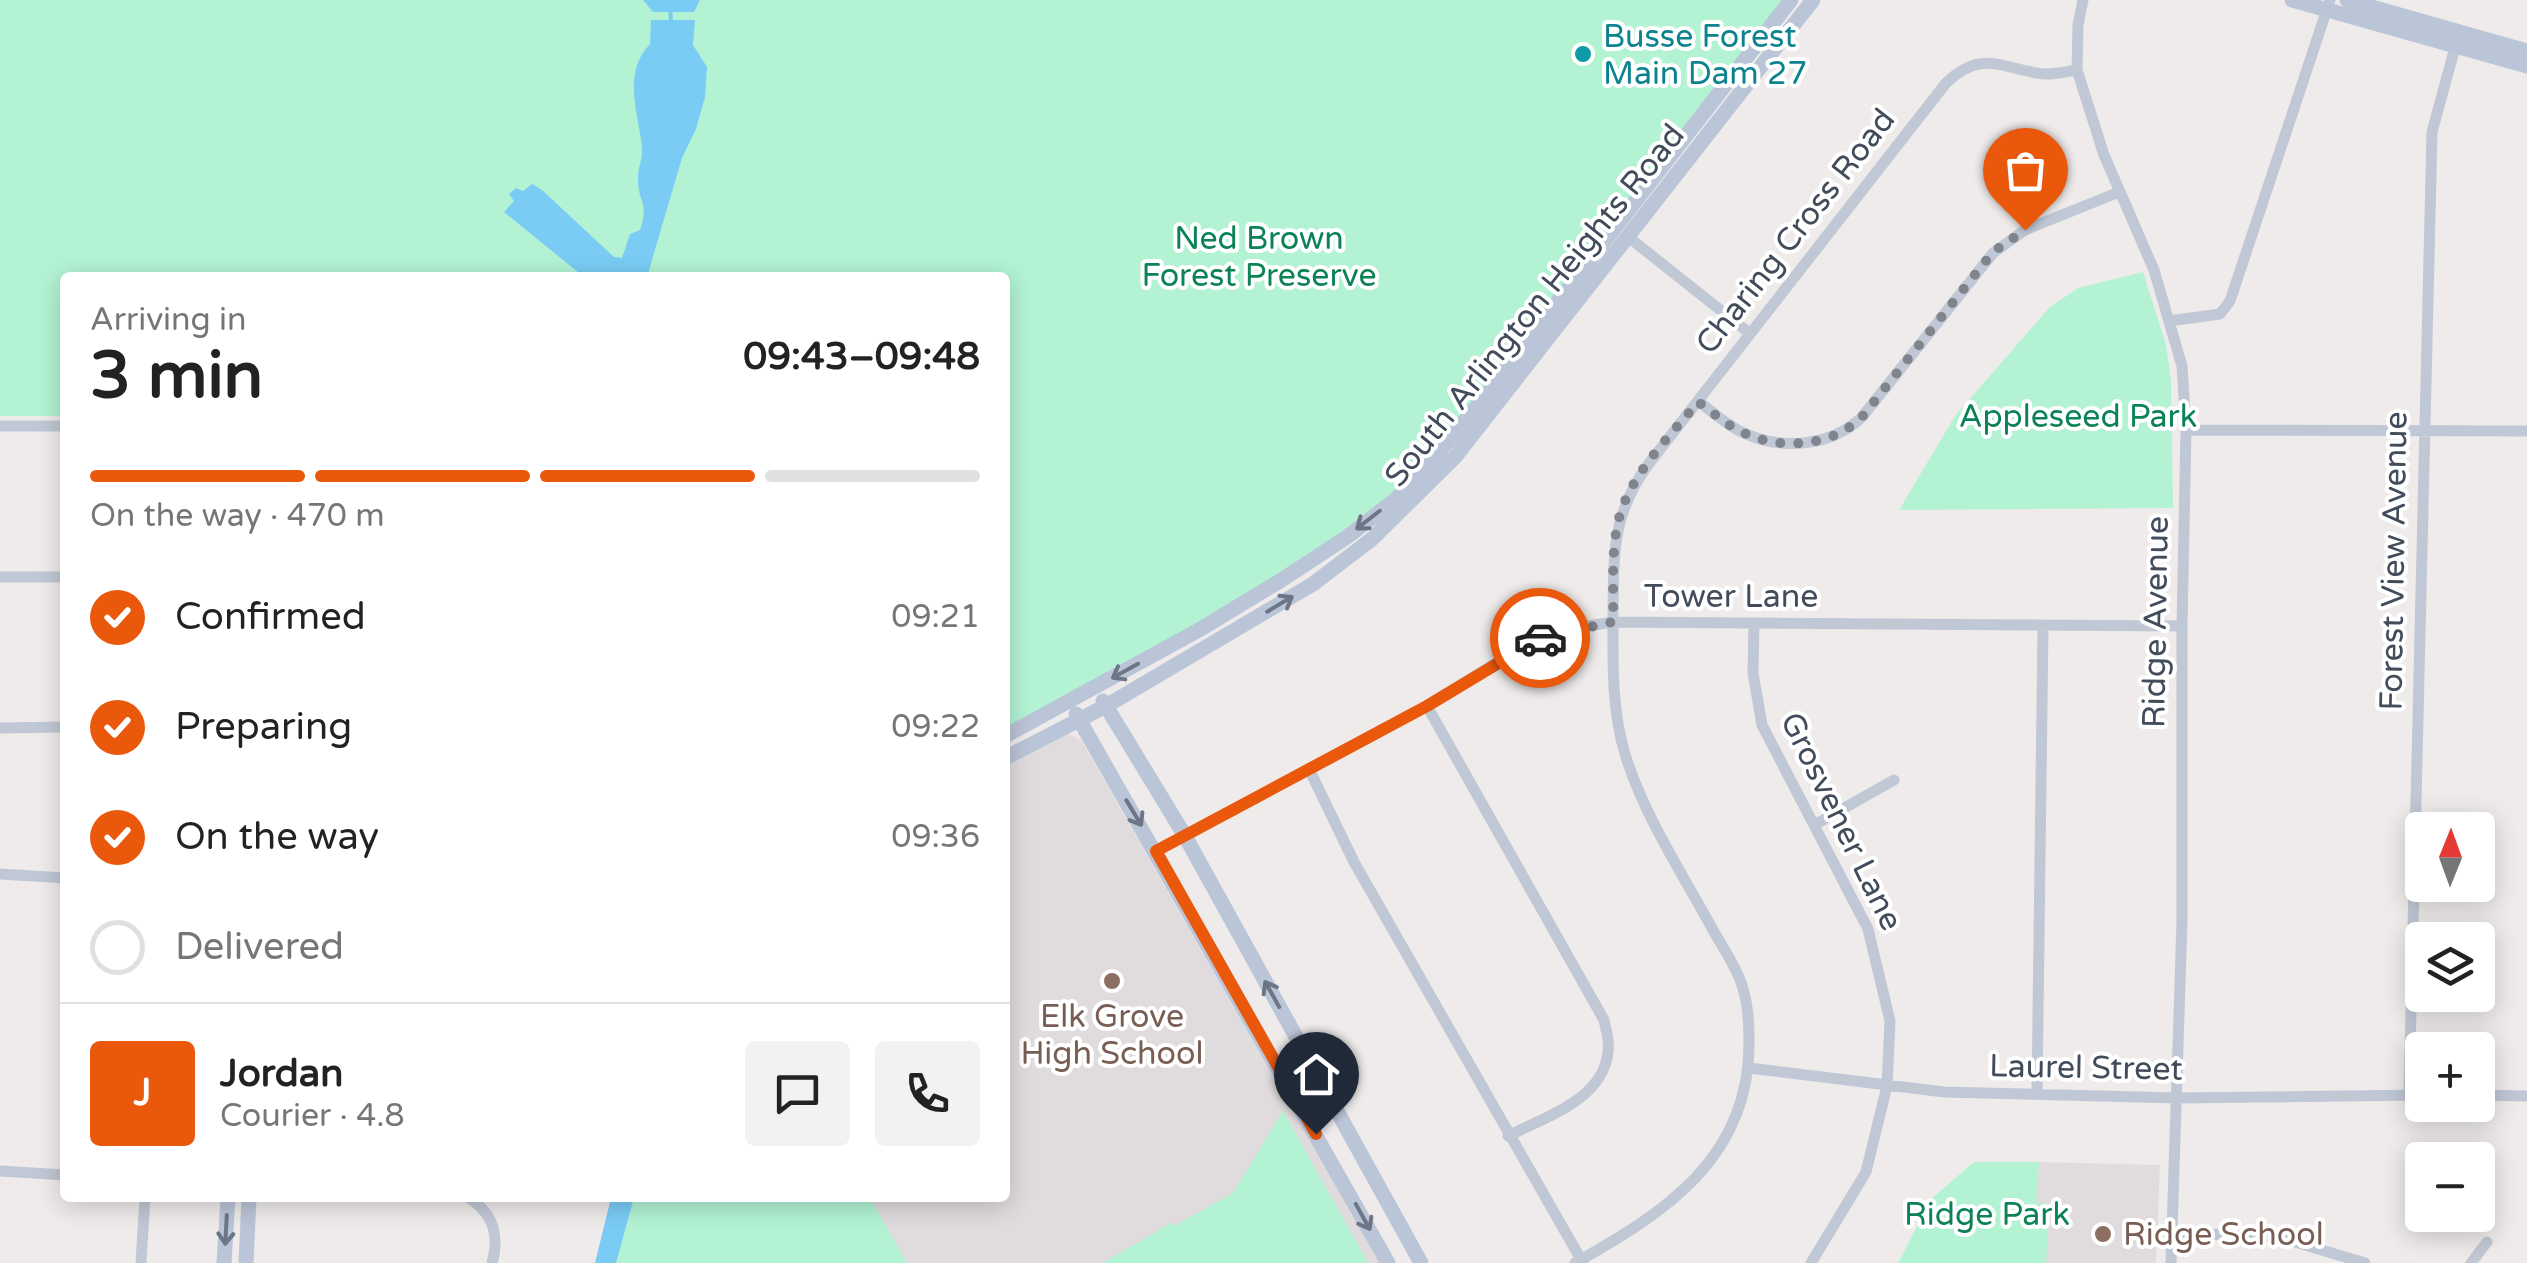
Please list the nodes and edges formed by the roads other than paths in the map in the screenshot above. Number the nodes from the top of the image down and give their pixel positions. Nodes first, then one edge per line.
1 (1791, 0) edge
2 (1813, 0) edge
3 (2084, 0) edge
4 (2292, 0) edge
5 (2347, 0) edge
6 (2329, 5) edge
7 (2457, 38) junction
8 (2527, 51) edge
9 (2527, 66) edge
10 (2077, 70) junction
11 (2119, 192) junction
12 (1626, 236) junction
13 (2169, 321) junction
14 (1748, 332) junction
15 (1698, 402) junction
16 (0, 426) edge
17 (60, 426) edge
18 (2186, 430) junction
19 (2424, 431) junction
20 (2527, 432) edge
21 (0, 577) edge
22 (60, 577) edge
23 (1613, 622) junction
24 (1754, 623) junction
25 (2182, 626) junction
26 (2043, 627) junction
27 (1094, 688) junction
28 (1068, 702) junction
29 (1106, 706) junction
30 (1427, 706) junction
31 (1079, 720) junction
32 (60, 727) edge
33 (0, 728) edge
34 (1010, 733) edge
35 (1010, 755) edge
36 (1309, 769) junction
37 (1894, 780) dead end
38 (1816, 824) junction
39 (1184, 836) junction
40 (1156, 851) junction
41 (0, 874) edge
42 (60, 878) edge
43 (2417, 1032) edge
44 (1749, 1068) junction
45 (1887, 1086) junction
46 (2038, 1093) junction
47 (2405, 1095) edge
48 (2495, 1095) edge
49 (2527, 1096) edge
50 (2177, 1098) junction
51 (1508, 1136) junction
52 (0, 1171) edge
53 (60, 1175) edge
54 (145, 1202) edge
55 (228, 1202) edge
56 (250, 1202) edge
57 (474, 1202) edge
58 (2174, 1232) junction
59 (2487, 1242) dead end
60 (2330, 1257) edge
61 (1580, 1262) edge
62 (142, 1263) edge
63 (224, 1263) edge
64 (246, 1263) edge
65 (492, 1263) edge
66 (1388, 1263) edge
67 (1421, 1263) edge
68 (1810, 1263) edge
69 (2171, 1263) edge
70 (2365, 1263) edge
71 (2472, 1263) edge

1 -> 27 main road, South Arlington Heights Road
2 - 12 main road, South Arlington Heights Road
3 - 10 street, Ridge Avenue
4 - 6 main road
5 - 7 main road
6 - 7 main road
6 - 13 street
7 - 8 main road
7 - 9 main road
7 - 19 street, Forest View Avenue
10 - 11 street, Ridge Avenue
10 - 14 street, Charing Cross Road
11 - 13 street, Ridge Avenue
11 - 15 street
12 - 14 street
29 -> 12 main road, South Arlington Heights Road
13 - 18 street, Ridge Avenue
14 - 15 street, Charing Cross Road
15 - 23 street, Charing Cross Road
16 - 17 street
18 - 19 street
18 - 25 street, Ridge Avenue
19 - 20 street
19 - 43 street, Forest View Avenue
21 - 22 street
23 - 24 street, Tower Lane
23 - 30 street, Tower Lane
23 - 44 street, Charing Cross Road
24 - 26 street, Tower Lane
24 - 38 street, Grosvener Lane
25 - 26 street, Tower Lane
25 - 50 street, Ridge Avenue
26 - 46 street
27 - 28 main road, South Arlington Heights Road
27 - 29 main road
28 - 31 main road
28 - 34 main road, South Arlington Heights Road
29 - 31 main road, South Arlington Heights Road
29 - 39 main road
30 - 36 street, Tower Lane
30 - 51 street
31 - 35 main road, South Arlington Heights Road
31 -> 40 main road
32 - 33 street
36 - 39 street, Tower Lane
36 - 51 street
37 - 38 street
38 - 45 street, Grosvener Lane
39 - 40 street, Tower Lane
67 -> 39 main road
40 -> 66 main road
41 - 42 street
44 - 45 street, Laurel Street
44 - 61 street, Charing Cross Road
45 - 46 street, Laurel Street
45 - 68 street, Grosvener Lane
46 - 50 street, Laurel Street
47 - 50 street, Laurel Street
48 - 49 street
50 - 58 street, Ridge Avenue
51 - 61 street
52 - 53 street
54 - 62 street
55 -> 63 main road
56 - 64 main road
57 - 65 street
58 - 60 street
58 - 69 street, Ridge Avenue
59 - 71 street
60 - 70 street

